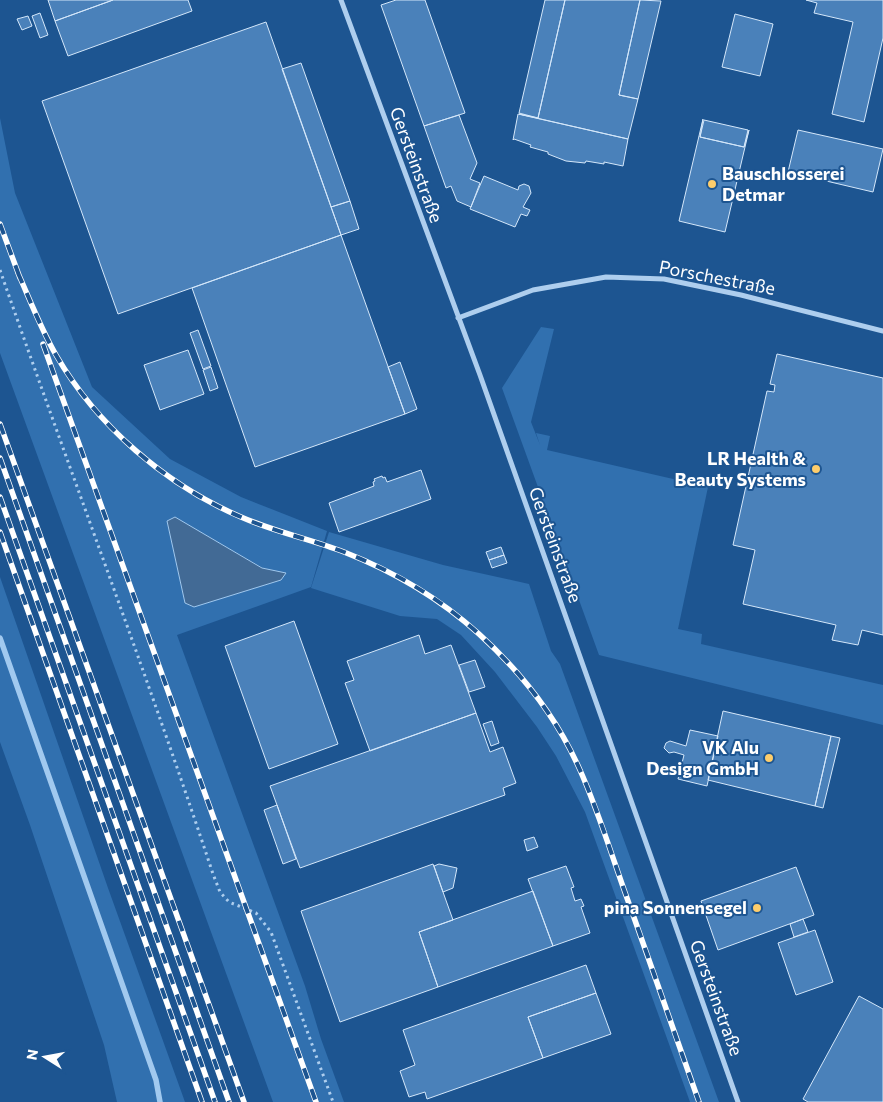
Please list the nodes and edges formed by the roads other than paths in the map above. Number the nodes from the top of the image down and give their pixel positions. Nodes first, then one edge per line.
1 (341, 0) edge
2 (458, 318) junction
3 (883, 331) edge
4 (738, 1102) edge

1 - 2 street, Gersteinstraße
2 - 3 street, Porschestraße
2 - 4 street, Gersteinstraße

